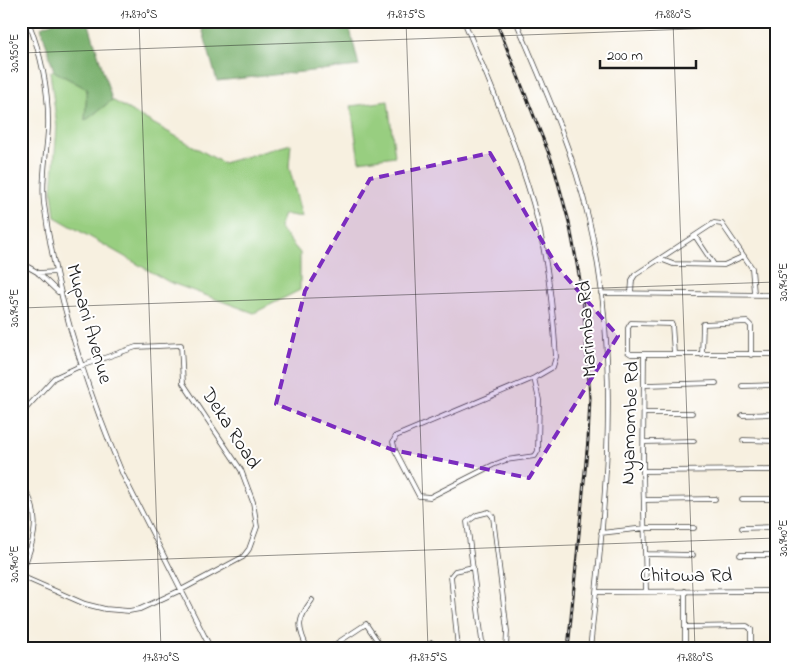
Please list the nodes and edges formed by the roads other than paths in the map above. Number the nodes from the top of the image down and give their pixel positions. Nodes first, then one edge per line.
1 (28, 21) edge
2 (464, 21) edge
3 (516, 21) edge
4 (695, 236) junction
5 (744, 256) junction
6 (660, 259) junction
7 (21, 263) edge
8 (713, 264) junction
9 (38, 272) junction
10 (56, 272) junction
11 (60, 293) junction
12 (601, 293) junction
13 (631, 293) junction
14 (754, 293) junction
15 (776, 294) edge
16 (644, 354) junction
17 (674, 354) junction
18 (776, 354) edge
19 (702, 355) junction
20 (751, 355) junction
21 (83, 366) junction
22 (534, 378) junction
23 (716, 383) dead end
24 (645, 385) junction
25 (776, 385) edge
26 (742, 386) dead end
27 (644, 413) junction
28 (692, 413) dead end
29 (21, 414) edge
30 (742, 414) dead end
31 (776, 414) edge
32 (743, 440) dead end
33 (694, 441) dead end
34 (776, 441) edge
35 (644, 442) junction
36 (776, 470) edge
37 (643, 471) junction
38 (21, 483) edge
39 (715, 499) dead end
40 (742, 499) dead end
41 (776, 499) edge
42 (644, 500) junction
43 (776, 527) edge
44 (645, 528) junction
45 (694, 528) dead end
46 (742, 528) dead end
47 (601, 532) junction
48 (645, 554) junction
49 (693, 555) dead end
50 (740, 555) dead end
51 (776, 555) edge
52 (473, 567) junction
53 (21, 575) edge
54 (181, 590) junction
55 (646, 591) junction
56 (685, 591) junction
57 (776, 591) edge
58 (596, 592) junction
59 (312, 600) dead end
60 (685, 627) junction
61 (382, 647) edge
62 (210, 649) edge
63 (308, 649) edge
64 (328, 649) edge
65 (375, 649) edge
66 (421, 649) edge
67 (434, 649) edge
68 (458, 649) edge
69 (484, 649) edge
70 (506, 649) edge
71 (590, 649) edge
72 (685, 649) edge
73 (751, 649) edge

1 - 10 street, Mupani Avenue
2 - 22 street
3 - 12 street, Marimba Rd
4 - 5 street
4 - 6 street
4 - 8 street
5 - 8 street
5 - 14 street
6 - 8 street
6 - 13 street
7 - 9 street
9 - 10 street
9 - 11 street
10 - 11 street, Mupani Avenue
11 - 21 street, Mupani Avenue
12 - 13 street
12 - 47 street, Marimba Rd
13 - 14 street
14 - 15 street
16 - 17 street, Nyamombe Rd
16 - 17 street
16 - 24 street, Nyamombe Rd
17 - 19 street, Nyamombe Rd
18 - 20 street, Nyamombe Rd
19 - 20 street, Nyamombe Rd
19 - 20 street
21 - 29 street
21 - 54 street, Mupani Avenue
21 - 54 street, Deka Road
22 - 22 street
23 - 24 street
24 - 27 street, Nyamombe Rd
25 - 26 street
27 - 28 street
27 - 35 street, Nyamombe Rd
30 - 31 street
32 - 34 street
33 - 35 street
35 - 37 street, Nyamombe Rd
36 - 37 street
37 - 42 street, Nyamombe Rd
38 - 53 street
39 - 42 street
40 - 41 street
42 - 44 street, Nyamombe Rd
43 - 46 street
44 - 45 street
44 - 47 street
44 - 48 street, Nyamombe Rd
47 - 58 street, Marimba Rd
48 - 49 street
48 - 55 street, Nyamombe Rd
50 - 51 street
52 - 68 street
52 - 69 street
52 - 70 street
53 - 54 street
54 - 62 street, Mupani Avenue
55 - 56 street, Chitowa Rd
55 - 58 street, Chitowa Rd
56 - 57 street, Chitowa Rd
56 - 60 street
58 - 71 street, Marimba Rd
59 - 63 street
60 - 72 street
60 - 73 street
61 - 64 street
61 - 65 street
66 - 67 street

